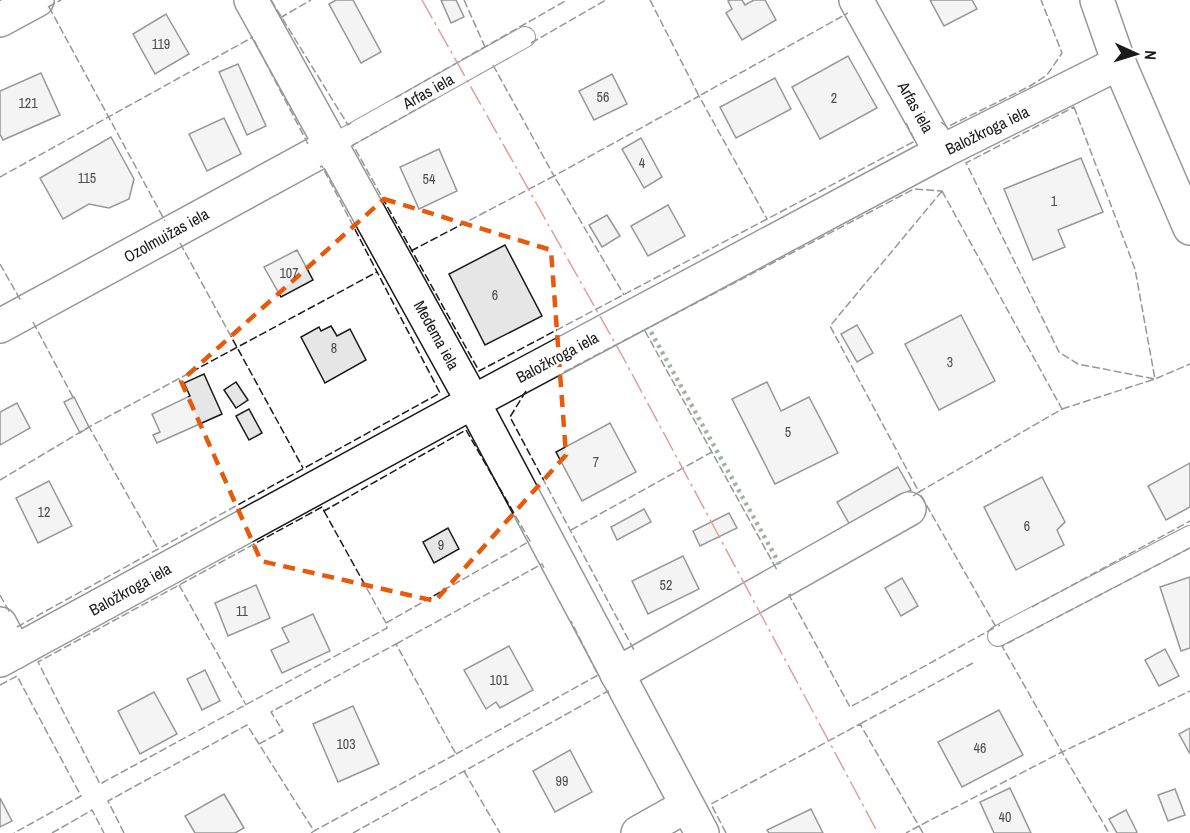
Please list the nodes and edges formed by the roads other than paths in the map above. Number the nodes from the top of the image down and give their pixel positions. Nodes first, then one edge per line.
1 (37, 0) edge
2 (251, 0) edge
3 (856, 0) edge
4 (1097, 0) edge
5 (0, 20) edge
6 (525, 37) dead end
7 (1119, 63) junction
8 (332, 145) junction
9 (941, 152) junction
10 (1190, 228) edge
11 (0, 326) edge
12 (473, 402) junction
13 (909, 509) dead end
14 (1190, 536) edge
15 (0, 624) edge
16 (998, 636) dead end
17 (8, 656) edge
18 (617, 674) junction
19 (694, 819) edge
20 (638, 833) edge

1 - 5 street
2 - 8 street, Medema iela
3 - 9 street, Arfas iela
4 - 7 street
6 - 8 lane, Arfas iela
7 - 9 street, Baložkroga iela
7 - 10 street
8 - 11 street, Ozolmuižas iela
8 - 12 street, Medema iela
9 - 12 street, Baložkroga iela
12 - 17 street, Baložkroga iela
12 - 18 street, Medema iela
13 - 18 street
14 - 16 lane
15 - 17 street
18 - 19 street, Medema iela
19 - 20 street, Medema iela

